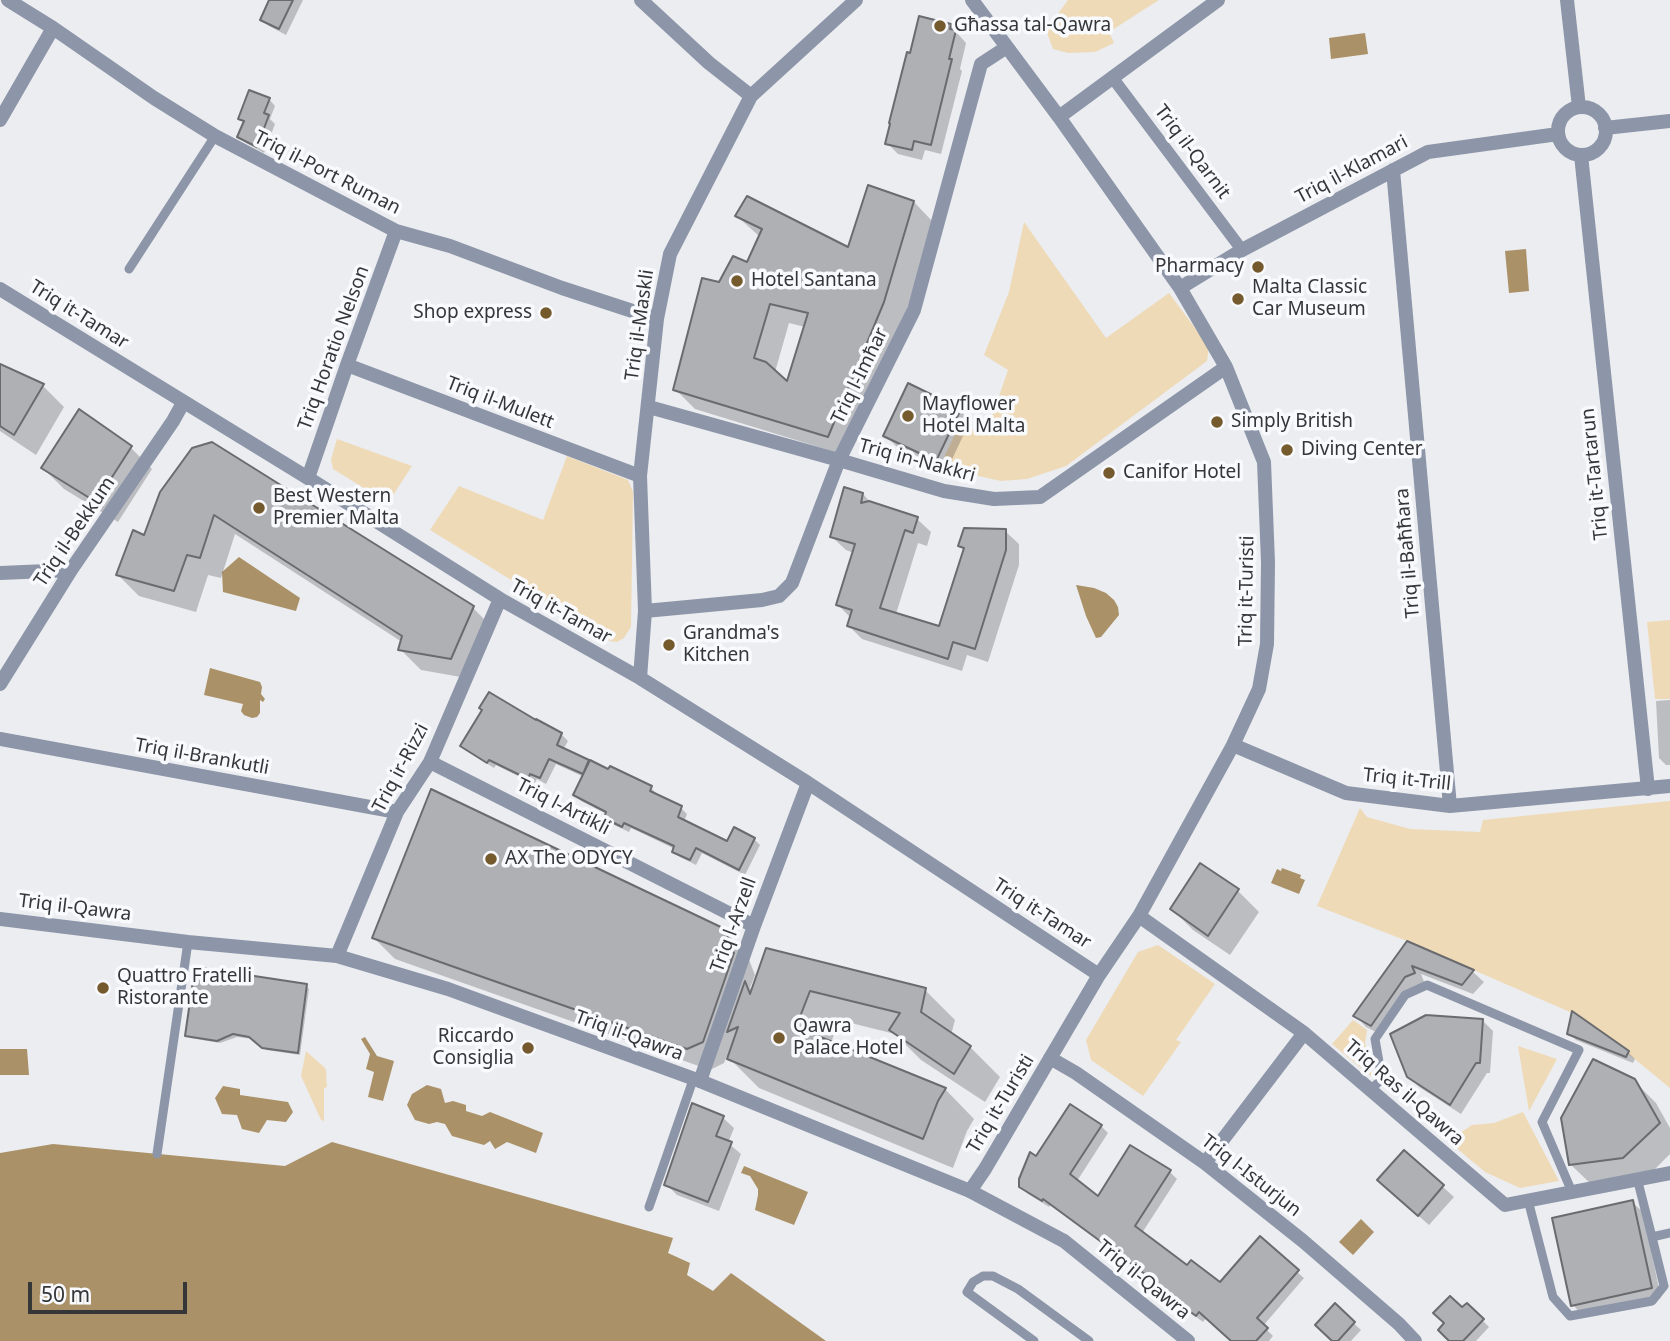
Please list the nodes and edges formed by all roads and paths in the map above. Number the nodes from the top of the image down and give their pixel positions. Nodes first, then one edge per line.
1 (8, 0) edge
2 (641, 0) edge
3 (856, 0) edge
4 (972, 0) edge
5 (1218, 0) edge
6 (1567, 0) edge
7 (53, 28) junction
8 (1007, 47) junction
9 (1112, 77) junction
10 (751, 96) junction
11 (1579, 107) junction
12 (1059, 117) junction
13 (0, 120) edge
14 (1670, 121) edge
15 (1605, 128) junction
16 (1558, 134) junction
17 (215, 136) junction
18 (1581, 155) junction
19 (1393, 170) junction
20 (396, 231) junction
21 (1242, 250) junction
22 (129, 269) dead end
23 (1180, 288) junction
24 (2, 295) edge
25 (657, 319) junction
26 (346, 365) junction
27 (1226, 367) junction
28 (183, 403) junction
29 (649, 407) junction
30 (839, 460) junction
31 (640, 476) junction
32 (308, 478) junction
33 (71, 570) junction
34 (0, 573) edge
35 (500, 599) junction
36 (645, 611) junction
37 (640, 678) junction
38 (0, 684) edge
39 (0, 739) edge
40 (1233, 745) junction
41 (430, 762) junction
42 (808, 783) junction
43 (1670, 786) edge
44 (1647, 789) junction
45 (1450, 806) junction
46 (397, 812) junction
47 (1139, 916) junction
48 (2, 920) edge
49 (754, 926) junction
50 (188, 942) junction
51 (337, 956) junction
52 (1099, 975) junction
53 (1304, 1033) junction
54 (1050, 1058) junction
55 (696, 1081) junction
56 (1370, 1090) junction
57 (157, 1154) dead end
58 (1205, 1163) junction
59 (1670, 1173) edge
60 (1637, 1178) junction
61 (970, 1191) junction
62 (1572, 1192) junction
63 (1528, 1200) junction
64 (649, 1208) dead end
65 (1670, 1233) edge
66 (1652, 1237) junction
67 (1034, 1341) edge
68 (1089, 1341) edge
69 (1188, 1341) edge
70 (1415, 1341) edge

1 - 7 street, Triq il-Port Ruman
2 - 10 street
3 - 10 street, Triq il-Maskli
4 - 8 street, Triq it-Turisti
5 - 9 street
6 - 11 street
7 - 13 street
7 - 17 street, Triq il-Port Ruman
8 - 12 street, Triq it-Turisti
8 - 30 street, Triq l-Imħar
9 - 12 street
9 - 21 street, Triq il-Qarnit
10 - 25 street, Triq il-Maskli
11 - 15 street
11 - 16 street
12 - 23 street, Triq it-Turisti
14 - 15 street
15 - 18 street
16 - 18 street
16 - 19 street, Triq il-Klamari
17 - 20 street, Triq il-Port Ruman
17 - 22 lane
18 - 44 street, Triq it-Tartarun
19 - 21 street, Triq il-Klamari
19 - 45 street, Triq il-Baħħara
20 - 25 street, Triq il-Port Ruman
20 - 26 street, Triq Horatio Nelson
21 - 23 street, Triq il-Klamari
23 - 27 street, Triq it-Turisti
24 - 28 street, Triq it-Tamar
25 - 29 street, Triq il-Maskli
26 - 31 street, Triq il-Mulett
26 - 32 street, Triq Horatio Nelson
27 - 30 street, Triq in-Nakkri
27 - 40 street, Triq it-Turisti
28 - 32 street, Triq it-Tamar
28 - 33 street, Triq il-Bekkum
29 - 30 street, Triq in-Nakkri
29 - 31 street, Triq il-Maskli
30 - 36 street, Triq l-Imħar
31 - 36 street, Triq il-Maskli
32 - 35 street, Triq it-Tamar
33 - 34 street
33 - 38 street, Triq il-Bekkum
35 - 37 street, Triq it-Tamar
35 - 41 street, Triq ir-Rizzi
36 - 37 street, Triq il-Maskli
37 - 42 street, Triq it-Tamar
39 - 46 street, Triq il-Brankutli
40 - 45 street, Triq it-Trill
40 - 47 street, Triq it-Turisti
41 - 46 street, Triq ir-Rizzi
41 - 49 street, Triq l-Artikli
42 - 49 street, Triq l-Arzell
42 - 52 street, Triq it-Tamar
43 - 44 street, Triq it-Trill
44 - 45 street, Triq it-Trill
46 - 51 street, Triq ir-Rizzi
47 - 52 street, Triq it-Turisti
47 - 53 street, Triq Ras il-Qawra
48 - 50 street, Triq il-Qawra
49 - 55 street, Triq l-Arzell
50 - 51 street, Triq il-Qawra
50 - 57 lane
51 - 55 street, Triq il-Qawra
52 - 54 street, Triq it-Turisti
53 - 56 street, Triq Ras il-Qawra
53 - 58 street
54 - 58 street, Triq l-Isturjun
54 - 61 street, Triq it-Turisti
55 - 61 street, Triq il-Qawra
55 - 64 lane
56 - 62 lane
56 - 63 street, Triq Ras il-Qawra
58 - 70 street, Triq l-Isturjun
59 - 60 street, Triq Ras il-Qawra
60 - 62 street, Triq Ras il-Qawra
60 - 66 lane
61 - 69 street, Triq il-Qawra
62 - 63 street, Triq Ras il-Qawra
63 - 66 lane
65 - 66 lane
67 - 68 lane

